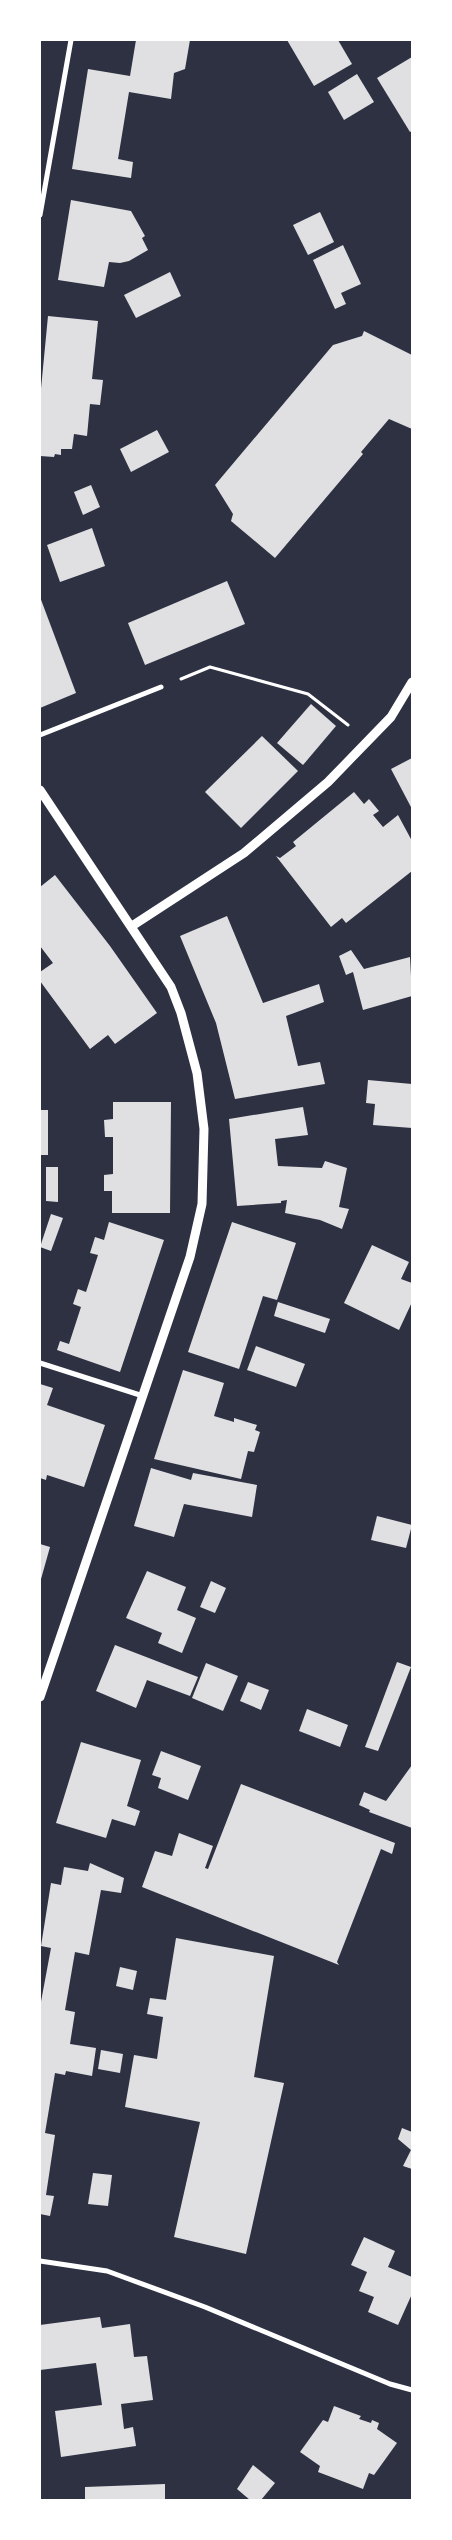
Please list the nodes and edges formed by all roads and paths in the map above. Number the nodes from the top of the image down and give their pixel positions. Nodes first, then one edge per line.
1 (71, 40) edge
2 (40, 215) edge
3 (412, 682) edge
4 (161, 687) joint
5 (40, 735) edge
6 (368, 741) junction
7 (40, 790) edge
8 (132, 926) junction
9 (40, 1363) edge
10 (144, 1396) junction
11 (40, 1697) edge
12 (40, 2261) edge
13 (412, 2390) edge

1 - 2 street
3 - 6 street
4 - 5 street
4 - 6 path
6 - 8 street
7 - 8 street
8 - 10 street
9 - 10 street
10 - 11 street
12 - 13 street

